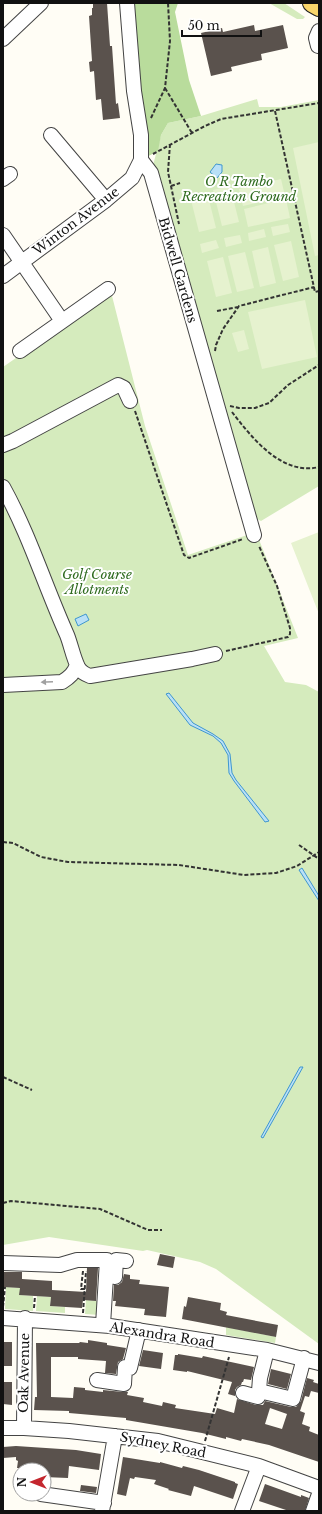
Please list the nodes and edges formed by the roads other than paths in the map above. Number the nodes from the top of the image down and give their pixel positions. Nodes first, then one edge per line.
1 (41, 3) edge
2 (127, 3) edge
3 (312, 3) edge
4 (319, 7) edge
5 (319, 31) edge
6 (3, 39) edge
7 (318, 46) dead end
8 (50, 135) dead end
9 (141, 160) junction
10 (106, 200) junction
11 (3, 235) edge
12 (21, 263) junction
13 (3, 276) edge
14 (108, 289) dead end
15 (62, 321) junction
16 (20, 351) dead end
17 (130, 401) road end
18 (3, 445) edge
19 (3, 487) edge
20 (254, 535) road end
21 (215, 654) road end
22 (77, 665) junction
23 (3, 685) edge
24 (126, 1261) dead end
25 (3, 1263) edge
26 (3, 1318) edge
27 (25, 1318) junction
28 (106, 1326) junction
29 (139, 1330) junction
30 (267, 1350) junction
31 (304, 1358) junction
32 (319, 1363) edge
33 (97, 1380) dead end
34 (259, 1391) junction
35 (243, 1393) dead end
36 (3, 1428) edge
37 (24, 1428) junction
38 (114, 1436) junction
39 (259, 1466) junction
40 (319, 1488) edge
41 (319, 1494) edge
42 (52, 1496) edge
43 (103, 1507) edge
44 (242, 1511) edge
45 (313, 1511) edge

1 - 6 street
2 - 9 street
3 - 4 main road
5 - 7 street
8 - 10 street
9 - 10 street, Winton Avenue
9 - 20 street, Bidwell Gardens
10 - 12 street, Winton Avenue
11 - 12 street
12 - 13 street, Winton Avenue
12 - 15 street
14 - 15 street
15 - 16 street
17 - 18 street
19 - 22 street
21 - 22 street
22 -> 23 street
24 - 28 street
25 - 28 street
26 - 27 street, Alexandra Road
27 - 28 street, Alexandra Road
27 - 37 street, Oak Avenue
28 - 29 street, Alexandra Road
29 - 30 street, Alexandra Road
29 - 33 street
30 - 31 street, Alexandra Road
30 - 34 street
31 - 32 street, Alexandra Road
31 - 34 street
34 - 35 street
36 - 37 street, Sydney Road
37 - 38 street, Sydney Road
38 - 39 street, Sydney Road
38 - 43 street
39 - 40 street, Sydney Road
39 - 44 street
41 - 45 street
42 - 43 street

